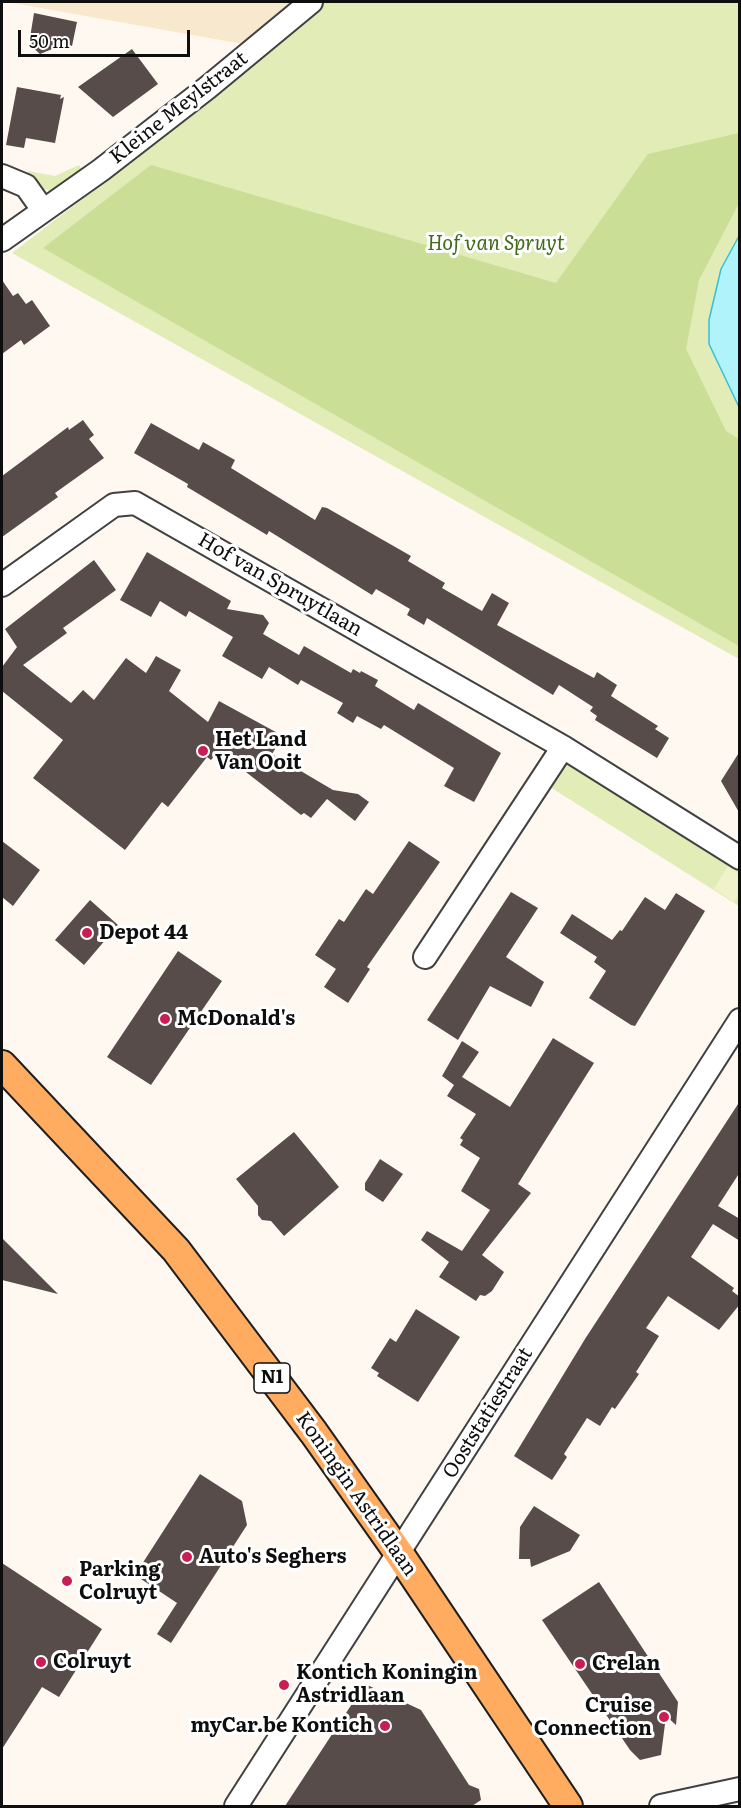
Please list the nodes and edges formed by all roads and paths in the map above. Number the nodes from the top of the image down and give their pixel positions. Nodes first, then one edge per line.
1 (311, 2) edge
2 (2, 176) edge
3 (43, 210) junction
4 (2, 240) edge
5 (2, 585) edge
6 (563, 747) junction
7 (740, 858) edge
8 (425, 957) dead end
9 (740, 1020) edge
10 (2, 1065) edge
11 (398, 1552) junction
12 (740, 1789) edge
13 (236, 1806) edge
14 (568, 1806) edge
15 (661, 1806) edge

1 - 3 street, Kleine Meylstraat
2 - 3 street
3 - 4 street, Kleine Meylstraat
5 - 6 street, Hof van Spruytlaan
6 - 7 street, Hof van Spruytlaan
6 - 8 street
9 - 11 street, Ooststatiestraat
10 - 11 main road, Koningin Astridlaan / N1
11 - 13 street, Ooststatiestraat
11 - 14 main road, Koningin Astridlaan / N1
12 - 15 street

